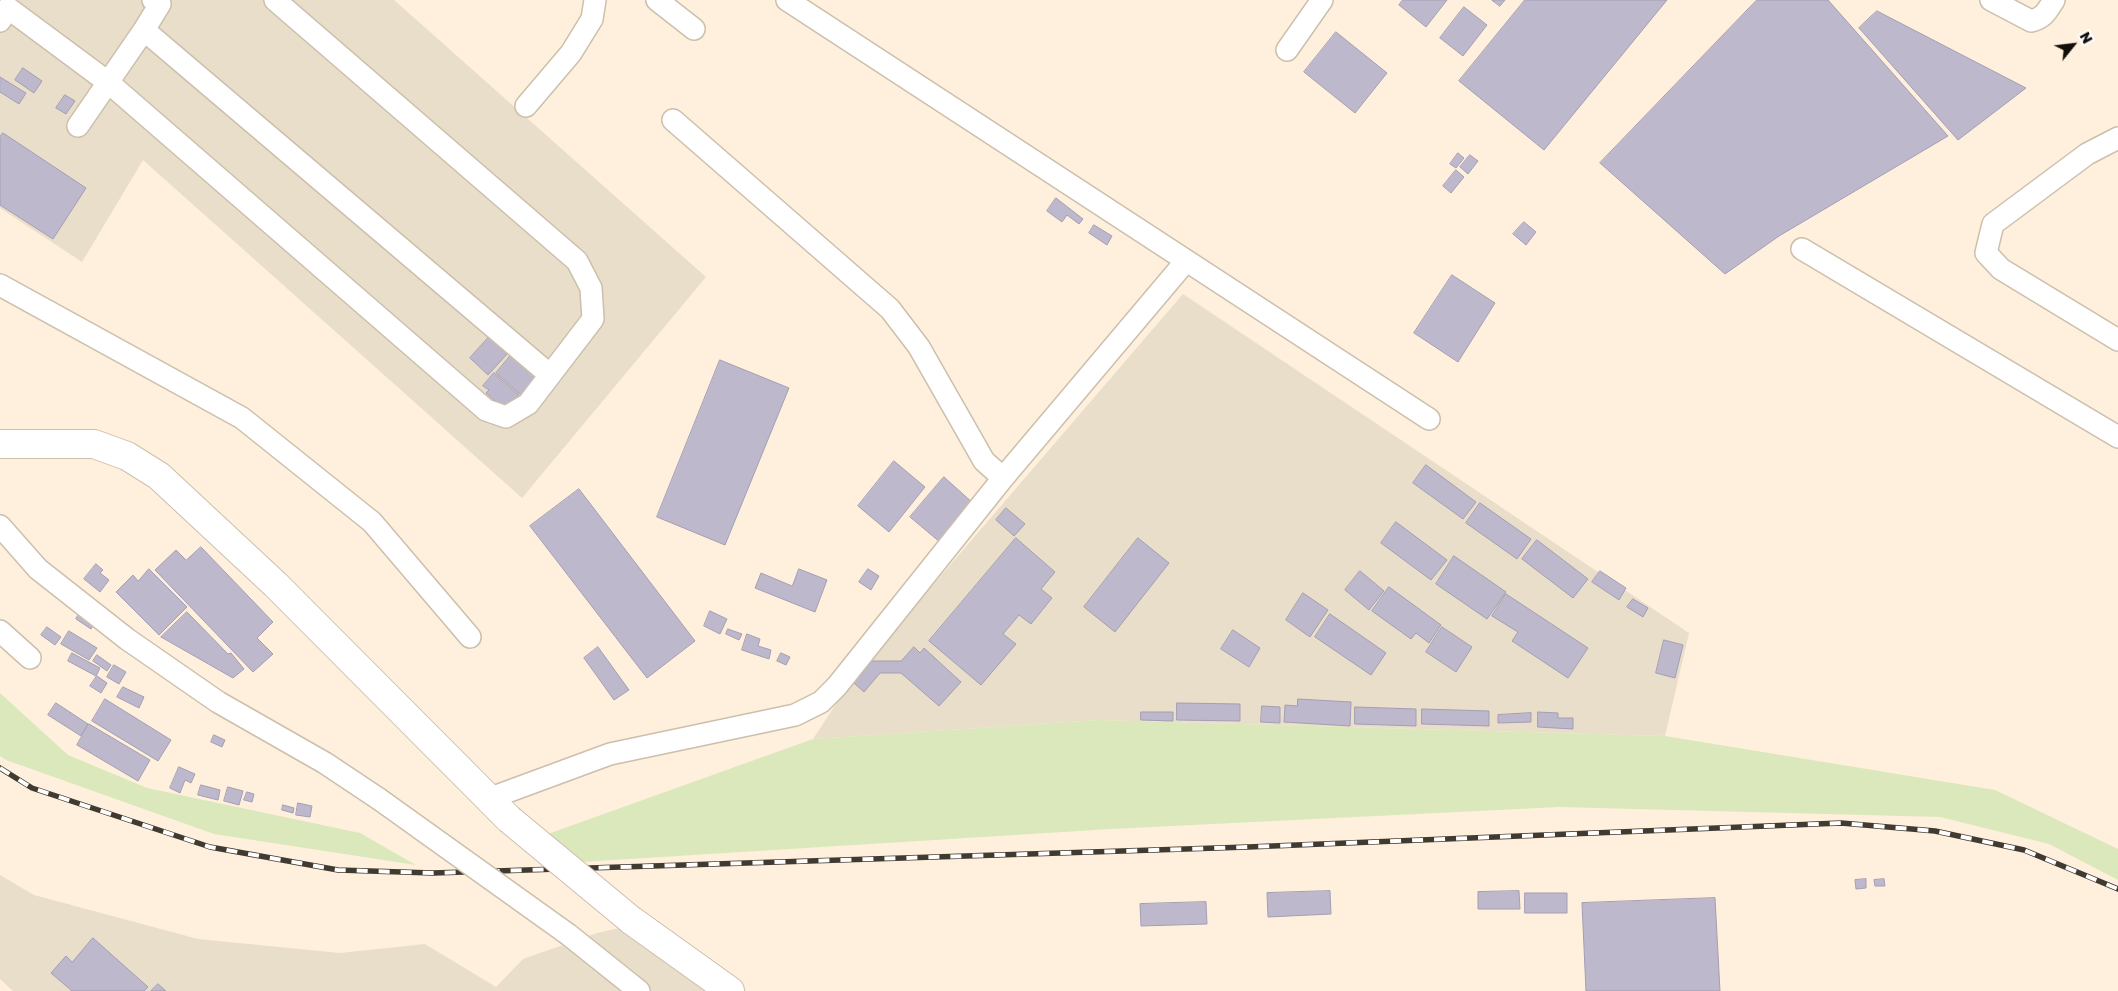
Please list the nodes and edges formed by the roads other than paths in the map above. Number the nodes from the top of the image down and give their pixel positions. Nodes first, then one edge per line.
1 (274, 0) edge
2 (595, 0) edge
3 (657, 0) edge
4 (787, 0) edge
5 (1322, 0) edge
6 (1991, 0) edge
7 (2054, 0) edge
8 (159, 1) edge
9 (6, 10) edge
10 (694, 29) dead end
11 (144, 30) junction
12 (1287, 50) dead end
13 (109, 83) junction
14 (526, 106) dead end
15 (673, 120) dead end
16 (78, 126) dead end
17 (2118, 138) edge
18 (1802, 250) dead end
19 (1186, 261) junction
20 (0, 285) edge
21 (2118, 340) edge
22 (550, 376) junction
23 (1428, 418) dead end
24 (2118, 437) edge
25 (48, 443) junction
26 (0, 444) edge
27 (0, 460) edge
28 (1003, 478) junction
29 (0, 526) edge
30 (0, 631) edge
31 (470, 637) dead end
32 (30, 658) dead end
33 (488, 799) junction
34 (639, 991) edge
35 (730, 991) edge

1 - 22 lane
2 - 14 lane
3 - 10 lane
4 - 19 lane
5 - 12 lane
6 - 7 lane
8 - 11 lane
9 - 13 lane
11 - 13 lane
11 - 22 lane
13 - 16 lane
13 - 22 lane
15 - 28 lane
17 - 21 lane
18 - 24 lane
19 - 23 lane
19 - 28 lane
20 - 31 lane
25 - 26 main road
25 - 27 main road
25 - 33 main road
28 - 33 lane
29 - 34 lane, bridge
30 - 32 lane
33 - 35 main road, bridge

